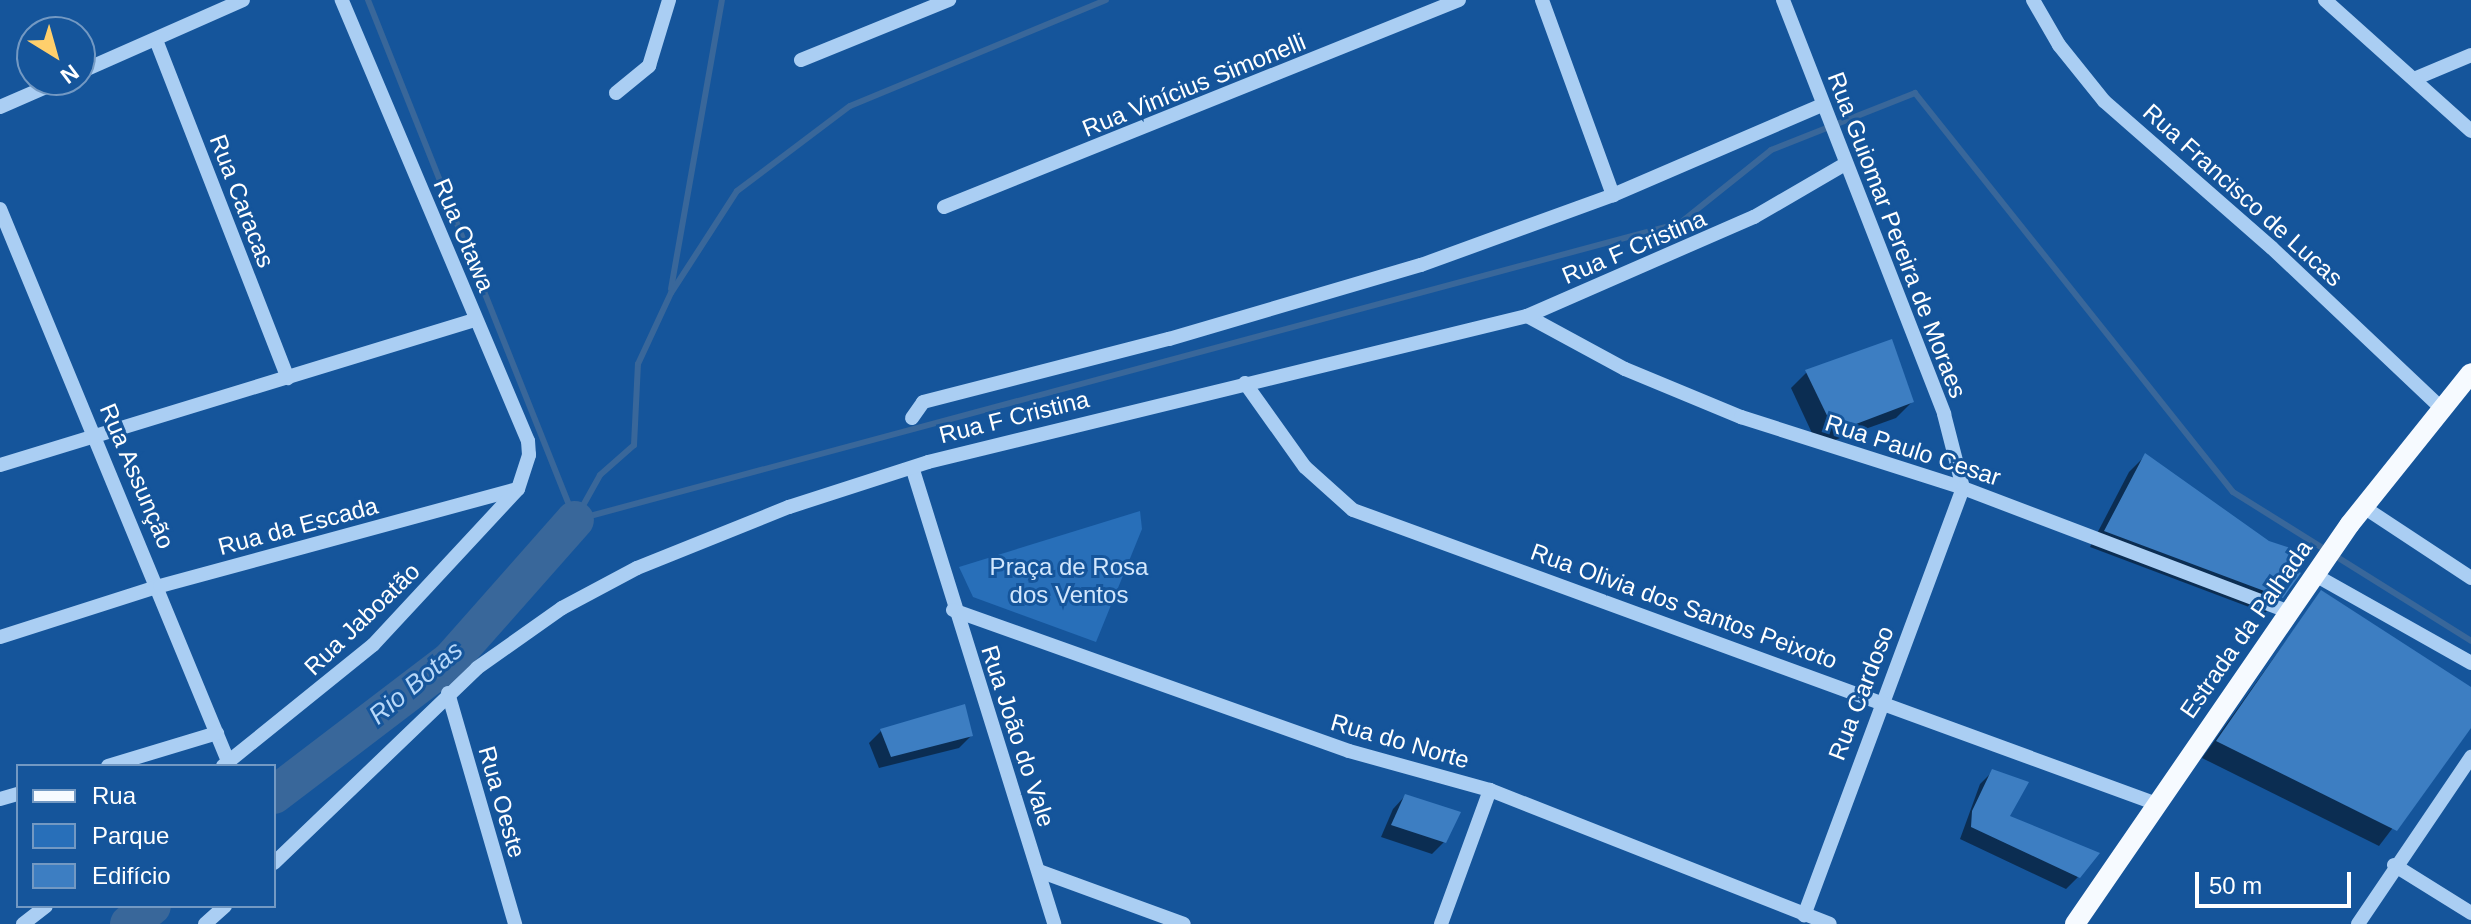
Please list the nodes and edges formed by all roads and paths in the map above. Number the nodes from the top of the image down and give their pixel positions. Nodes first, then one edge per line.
1 (243, 0) edge
2 (342, 0) edge
3 (669, 0) edge
4 (949, 0) edge
5 (1459, 0) edge
6 (1542, 0) edge
7 (1783, 0) edge
8 (2033, 0) edge
9 (2325, 0) edge
10 (156, 40) junction
11 (2471, 55) edge
12 (801, 60) dead end
13 (96, 65) edge
14 (2414, 79) junction
15 (616, 93) dead end
16 (25, 96) edge
17 (0, 107) edge
18 (1824, 110) junction
19 (2471, 131) edge
20 (1843, 159) junction
21 (1613, 195) junction
22 (944, 207) dead end
23 (0, 209) edge
24 (1527, 316) junction
25 (475, 320) junction
26 (2471, 373) edge
27 (288, 378) junction
28 (1245, 383) junction
29 (2441, 408) junction
30 (912, 418) dead end
31 (96, 437) junction
32 (0, 465) edge
33 (913, 470) junction
34 (1963, 488) junction
35 (518, 489) junction
36 (2365, 508) junction
37 (2317, 572) junction
38 (2471, 578) edge
39 (160, 586) junction
40 (953, 610) junction
41 (2290, 612) junction
42 (0, 637) edge
43 (2471, 663) edge
44 (448, 693) junction
45 (1880, 701) junction
46 (217, 733) junction
47 (2471, 757) edge
48 (115, 764) edge
49 (226, 764) edge
50 (1490, 790) junction
51 (2157, 804) junction
52 (276, 861) edge
53 (2394, 865) junction
54 (1039, 871) junction
55 (43, 908) edge
56 (223, 908) edge
57 (2471, 913) edge
58 (1804, 915) junction
59 (23, 924) edge
60 (205, 924) edge
61 (515, 924) edge
62 (1054, 924) edge
63 (1184, 924) edge
64 (1441, 924) edge
65 (1830, 924) edge
66 (2075, 924) edge
67 (2358, 924) edge

1 - 10 street
2 - 25 street, Rua Otawa
3 - 15 street
4 - 12 street
5 - 22 street, Rua Vinícius Simonelli
6 - 21 street
7 - 18 street, Rua Guiomar Pereira de Moraes
8 - 29 street, Rua Francisco de Lucas
9 - 14 street
10 - 13 street
10 - 27 street, Rua Caracas
11 - 14 street
14 - 19 street
16 - 17 street
18 - 20 street, Rua Guiomar Pereira de Moraes
18 - 21 street, Rua F Cristina
20 - 24 street, Rua F Cristina
20 - 34 street, Rua Guiomar Pereira de Moraes
21 - 30 street, Rua F Cristina
23 - 31 street, Rua Assunção
24 - 28 street, Rua F Cristina
24 - 34 street, Rua Paulo Cesar
25 - 27 street
25 - 35 street, Rua Otawa
26 - 29 main road, Estrada da Palhada
27 - 31 street
28 - 33 street, Rua F Cristina
28 - 45 street, Rua Olivia dos Santos Peixoto
29 - 36 main road, Estrada da Palhada
31 - 32 street
31 - 39 street, Rua Assunção
33 - 40 street, Rua João do Vale
33 - 44 street, Rua F Cristina
34 - 41 street, Rua Paulo Cesar
34 - 45 street, Rua Cardoso
35 - 39 street, Rua da Escada
35 - 49 street, Rua Jaboatão
36 - 37 main road, Estrada da Palhada
36 - 38 street
37 - 41 main road, Estrada da Palhada
37 - 43 street
39 - 42 street, Rua da Escada
39 - 46 street, Rua Assunção
40 - 50 street, Rua do Norte
40 - 54 street, Rua João do Vale
41 - 51 main road, Estrada da Palhada
44 - 52 street, Rua F Cristina
44 - 61 street, Rua Oeste
45 - 51 street, Rua Olivia dos Santos Peixoto
45 - 58 street, Rua Cardoso
46 - 48 street
46 - 49 street, Rua Assunção
47 - 53 street
50 - 58 street, Rua do Norte
50 - 64 street
51 - 66 main road, Estrada da Palhada
53 - 57 street
53 - 67 street
54 - 62 street, Rua João do Vale
54 - 63 street
55 - 59 street
56 - 60 street
58 - 65 street, Rua do Norte

